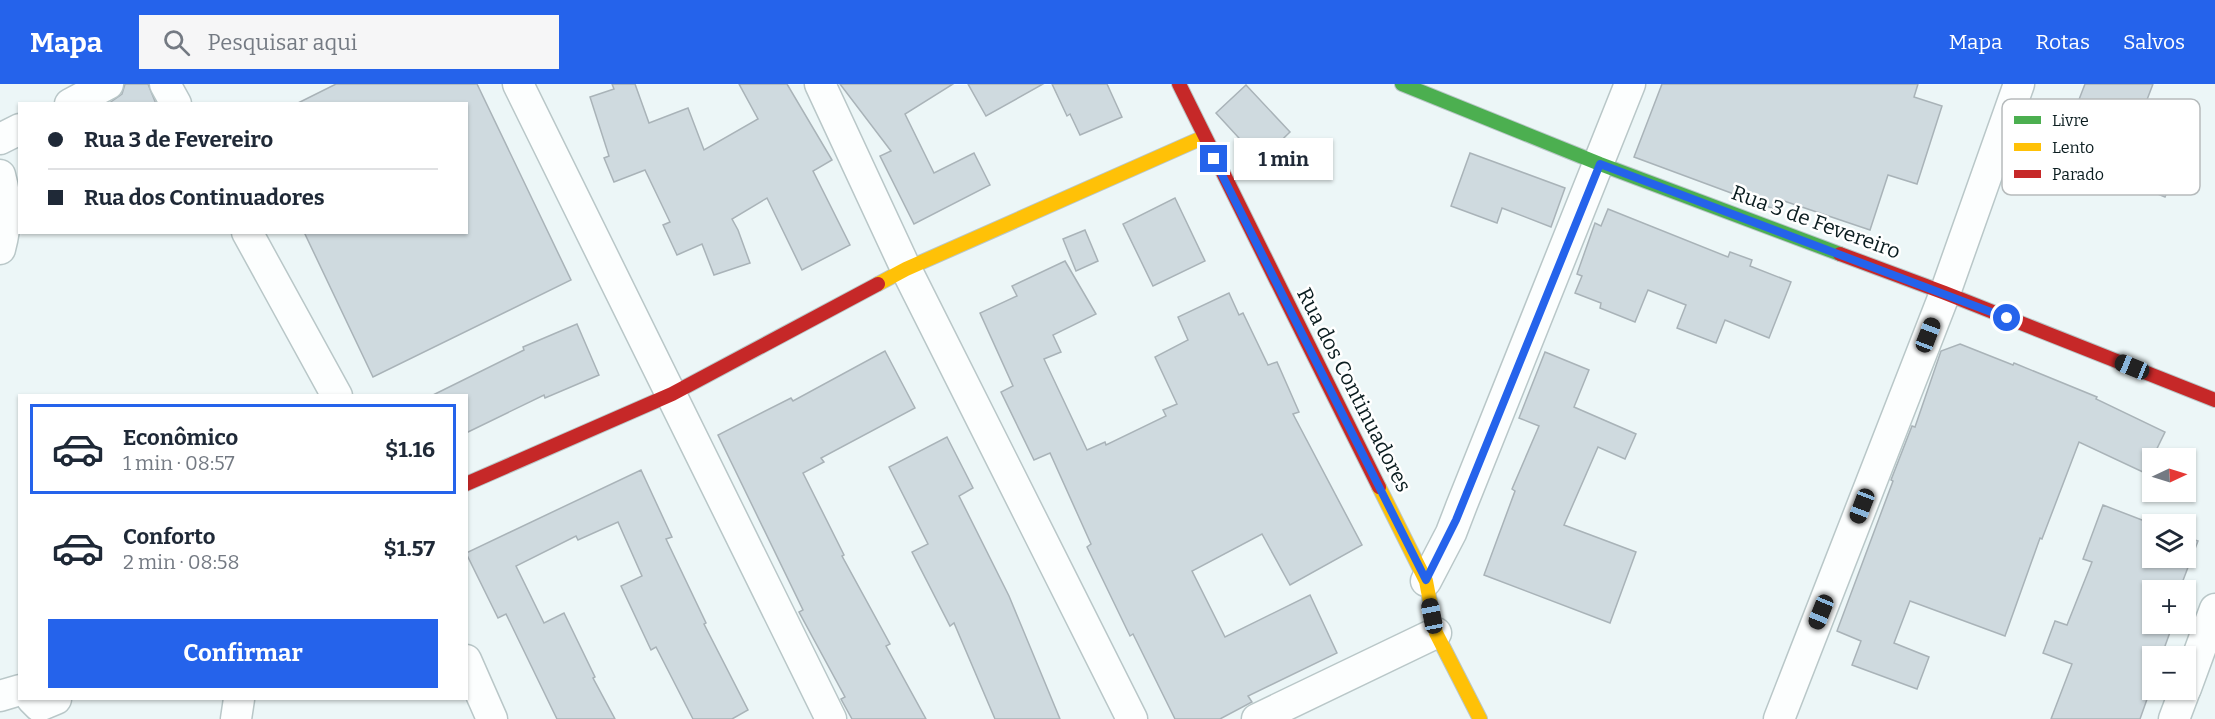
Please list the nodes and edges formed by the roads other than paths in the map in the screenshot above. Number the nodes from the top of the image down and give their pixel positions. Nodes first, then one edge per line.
1 (108, 84) edge
2 (165, 84) edge
3 (518, 84) edge
4 (820, 84) edge
5 (1179, 84) edge
6 (1402, 84) edge
7 (1630, 84) edge
8 (2019, 84) edge
9 (2014, 99) edge
10 (74, 102) edge
11 (175, 102) edge
12 (18, 130) edge
13 (2002, 132) edge
14 (1204, 137) junction
15 (0, 139) edge
16 (1600, 164) junction
17 (0, 175) edge
18 (248, 234) edge
19 (0, 249) edge
20 (906, 269) junction
21 (1945, 293) junction
22 (336, 394) edge
23 (672, 394) junction
24 (2215, 400) edge
25 (468, 483) edge
26 (1426, 580) junction
27 (2215, 609) edge
28 (1436, 633) junction
29 (2196, 660) edge
30 (468, 665) edge
31 (18, 691) edge
32 (0, 696) edge
33 (33, 700) edge
34 (54, 700) edge
35 (239, 700) edge
36 (2181, 700) edge
37 (236, 719) edge
38 (492, 719) edge
39 (831, 719) edge
40 (1132, 719) edge
41 (1257, 719) edge
42 (1479, 719) edge
43 (1779, 719) edge
44 (2174, 719) edge

1 - 10 street
2 - 11 street
3 - 23 street
4 - 20 street
5 - 14 street, Rua dos Continuadores
6 - 16 street, Rua 3 de Fevereiro
7 - 16 street
8 - 9 street
12 - 15 street
13 - 21 street
14 - 20 street
14 - 26 street, Rua dos Continuadores
16 - 21 street, Rua 3 de Fevereiro
16 - 26 street
17 - 19 street
18 - 22 street
20 - 23 street
20 - 40 street
21 - 24 street, Rua 3 de Fevereiro
21 - 43 street
23 - 25 street
23 - 39 street
26 - 28 street, Rua dos Continuadores
27 - 29 street
28 - 41 street
28 - 42 street, Rua dos Continuadores
30 - 38 street
31 - 32 street
33 - 34 street
35 - 37 street
36 - 44 street

